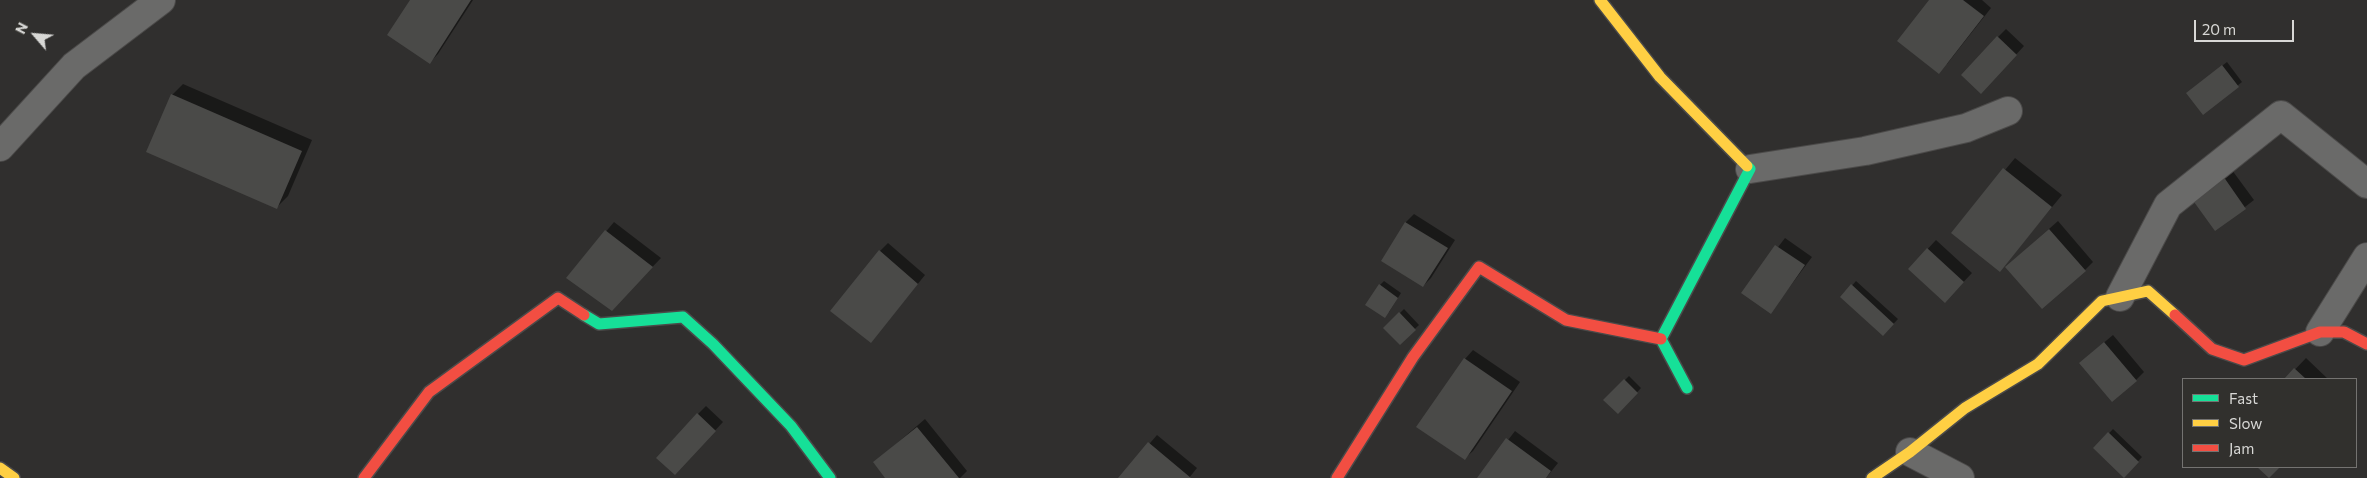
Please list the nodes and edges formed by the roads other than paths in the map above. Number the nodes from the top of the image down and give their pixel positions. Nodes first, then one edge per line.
1 (161, 0) edge
2 (1600, 0) edge
3 (2008, 111) dead end
4 (0, 147) edge
5 (1750, 169) junction
6 (2367, 184) edge
7 (2367, 257) edge
8 (2120, 297) junction
9 (2320, 332) junction
10 (1661, 339) junction
11 (2367, 344) edge
12 (1687, 388) dead end
13 (1910, 452) junction
14 (0, 468) edge
15 (14, 478) edge
16 (364, 478) edge
17 (830, 478) edge
18 (1337, 478) edge
19 (1872, 478) edge
20 (1960, 478) edge

1 - 4 street
2 - 5 street
3 - 5 street
5 - 10 street
6 - 8 street
7 - 9 street
8 - 9 street
8 - 13 street
9 - 11 street
10 - 12 street
10 - 18 street
13 - 19 street
13 - 20 street
14 - 15 street
16 - 17 street

